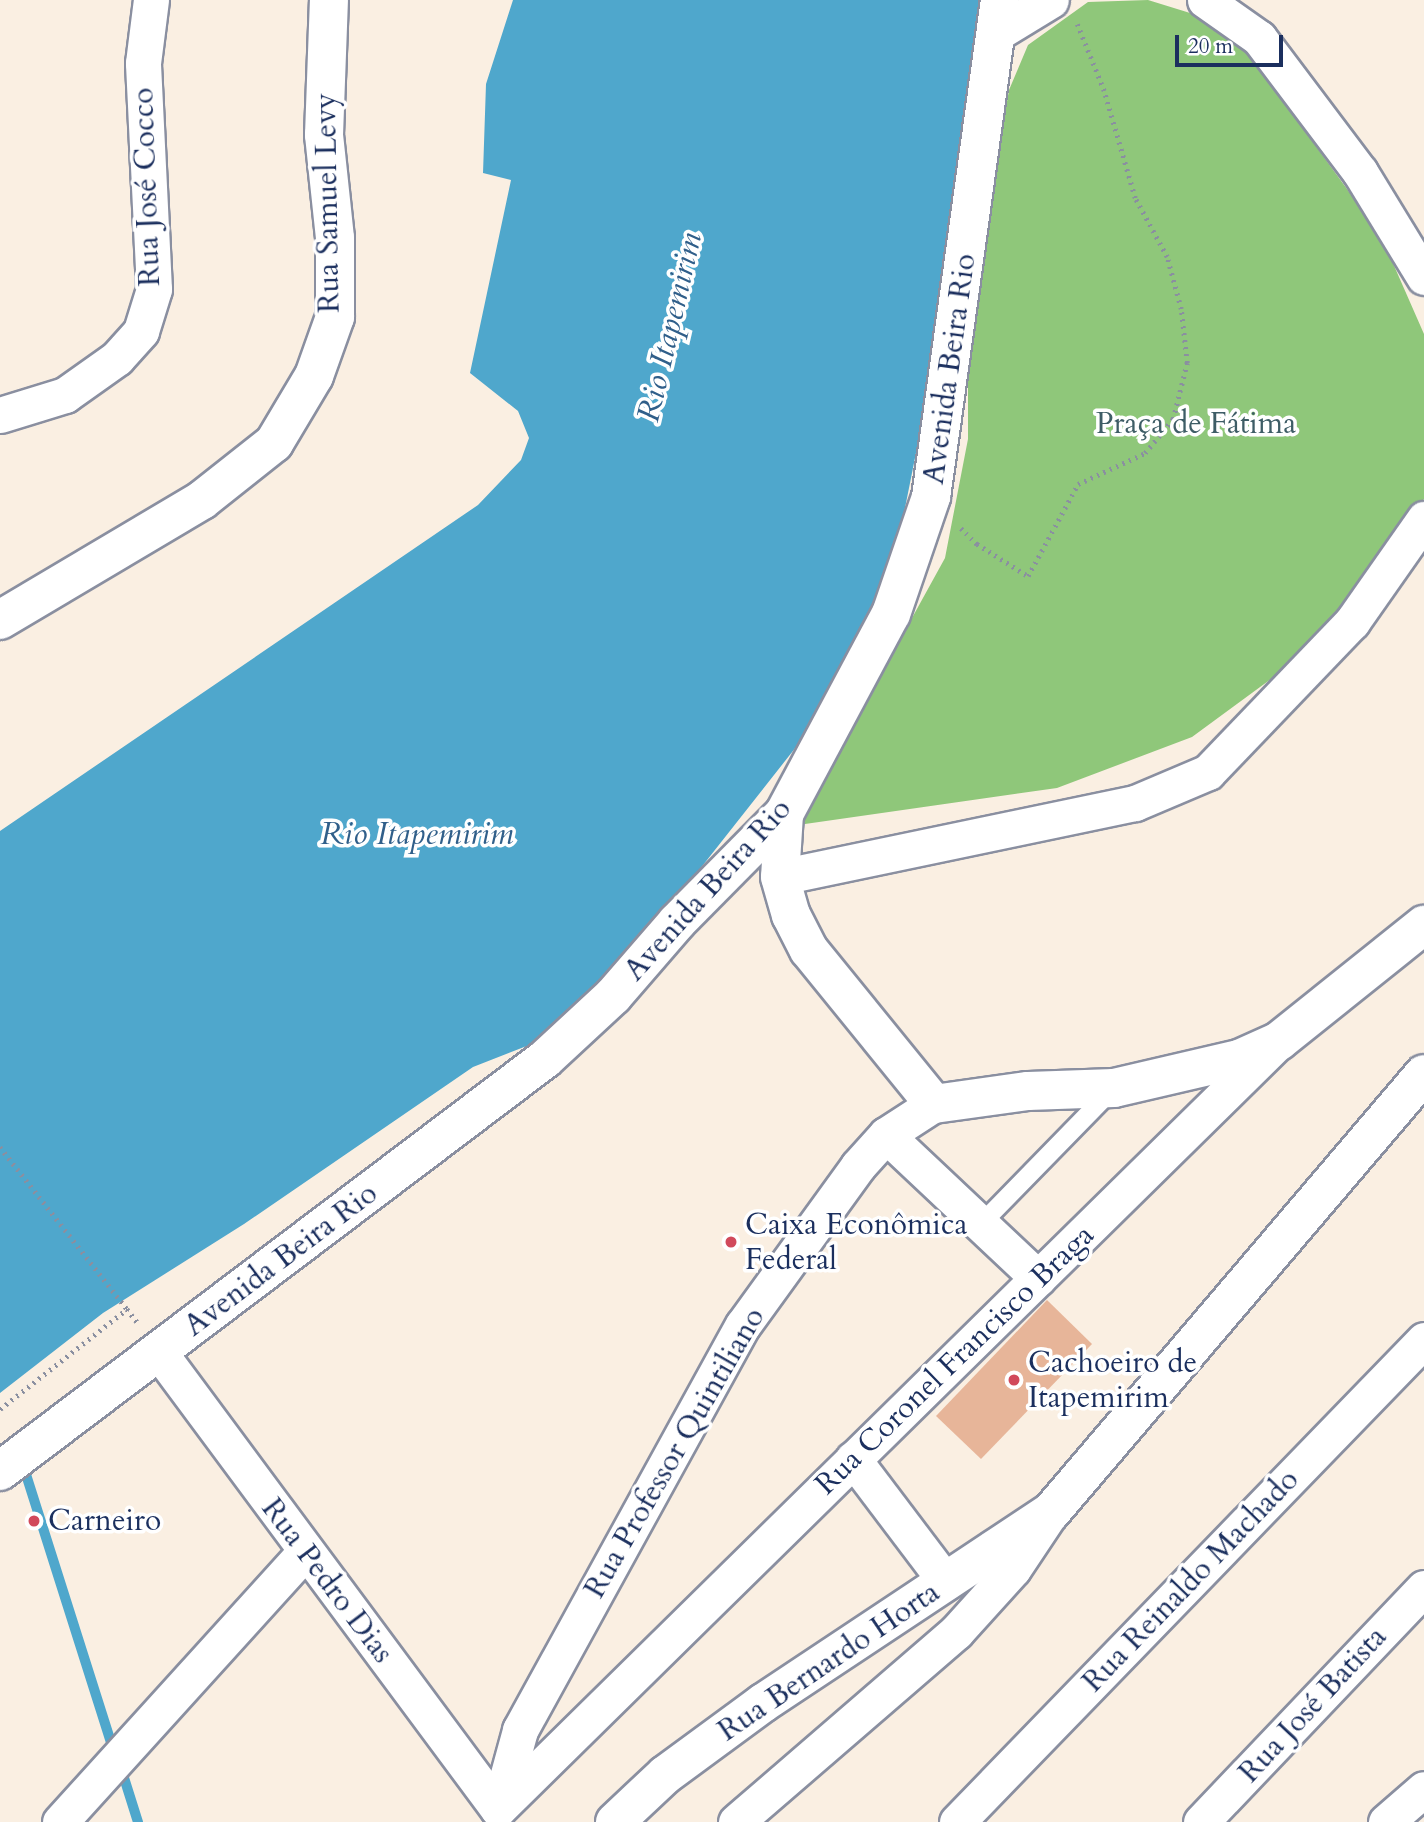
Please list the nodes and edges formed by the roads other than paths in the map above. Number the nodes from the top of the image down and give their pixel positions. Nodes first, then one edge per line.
1 (151, 0) edge
2 (329, 0) edge
3 (1205, 0) edge
4 (1061, 6) edge
5 (999, 17) edge
6 (1424, 277) edge
7 (0, 415) edge
8 (1424, 519) edge
9 (0, 620) edge
10 (784, 814) junction
11 (780, 877) junction
12 (1424, 925) edge
13 (1279, 1041) junction
14 (1424, 1074) edge
15 (1114, 1088) junction
16 (934, 1104) junction
17 (886, 1135) junction
18 (980, 1225) junction
19 (1038, 1278) junction
20 (1424, 1340) edge
21 (159, 1352) junction
22 (853, 1459) junction
23 (0, 1471) edge
24 (1051, 1512) junction
25 (305, 1552) junction
26 (946, 1582) junction
27 (1424, 1588) edge
28 (1424, 1788) edge
29 (494, 1816) edge
30 (60, 1822) edge
31 (615, 1822) edge
32 (736, 1822) edge
33 (957, 1822) edge
34 (1201, 1822) edge
35 (1386, 1822) edge

1 - 7 street, Rua José Cocco
2 - 9 main road, Rua Samuel Levy
3 - 6 street
4 - 5 street
5 - 10 main road, Avenida Beira Rio
8 - 11 street
10 - 11 main road
10 - 21 main road, Avenida Beira Rio
11 - 16 main road
12 - 13 main road, Rua Coronel Francisco Braga
13 - 15 main road, Rua Professor Quintiliano
13 - 19 street, Rua Coronel Francisco Braga
14 - 24 main road, Rua Bernardo Horta
15 - 16 main road, Rua Professor Quintiliano
15 - 18 lane
16 - 17 street, Rua Professor Quintiliano
17 - 18 street
17 - 29 street, Rua Professor Quintiliano
18 - 19 street
19 - 22 street, Rua Coronel Francisco Braga
20 - 33 street, Rua Reinaldo Machado
21 - 23 main road, Avenida Beira Rio
21 - 25 street, Rua Pedro Dias
22 - 26 street
22 - 29 street, Rua Coronel Francisco Braga
24 - 26 main road, Rua Bernardo Horta
24 - 32 street
25 - 29 street, Rua Pedro Dias
25 - 30 street
26 - 31 main road, Rua Bernardo Horta
27 - 34 street, Rua José Batista
28 - 35 street

